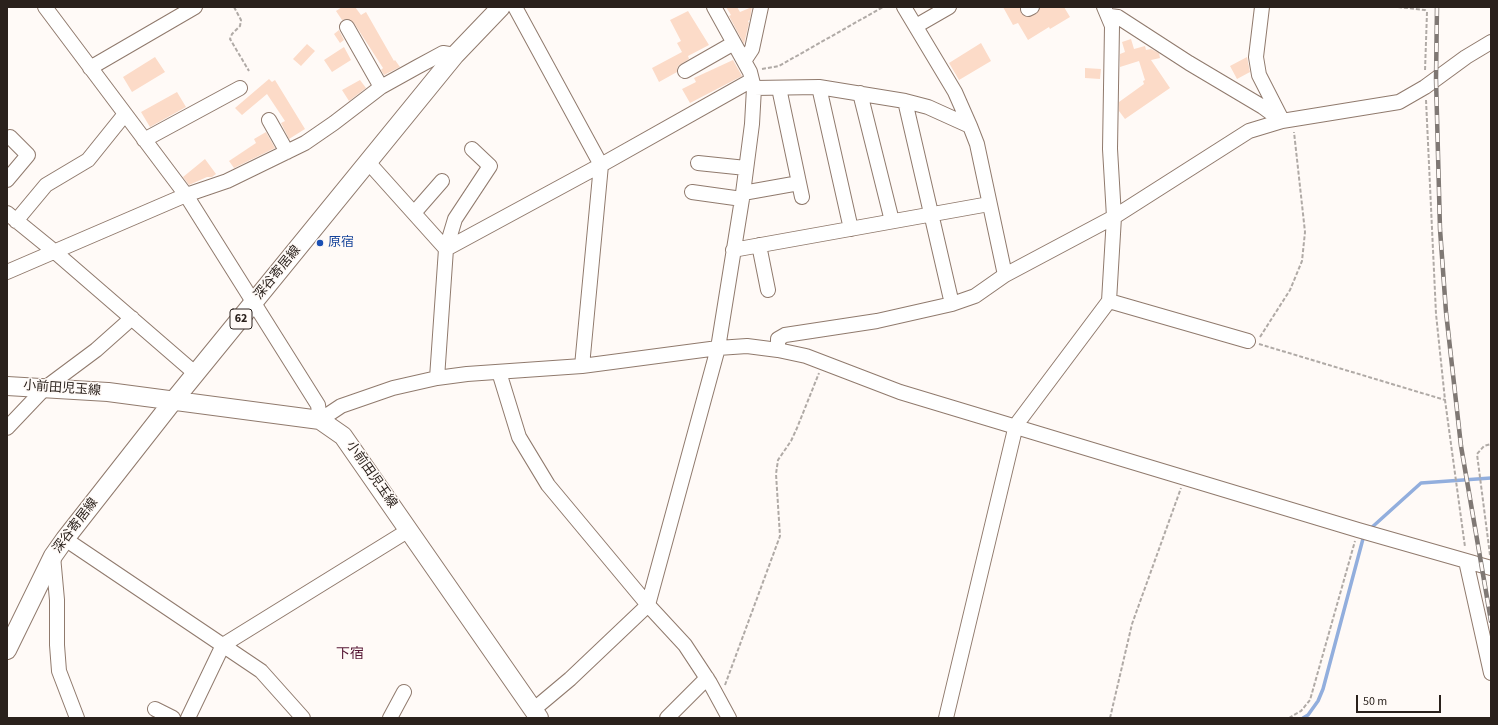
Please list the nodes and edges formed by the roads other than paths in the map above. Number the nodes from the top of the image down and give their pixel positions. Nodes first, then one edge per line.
1 (45, 7) edge
2 (501, 7) edge
3 (515, 7) edge
4 (714, 7) edge
5 (761, 7) edge
6 (904, 7) edge
7 (949, 7) edge
8 (1262, 7) edge
9 (186, 9) edge
10 (1107, 12) edge
11 (916, 26) junction
12 (346, 27) dead end
13 (1491, 42) edge
14 (734, 43) junction
15 (455, 55) junction
16 (90, 68) junction
17 (685, 71) dead end
18 (750, 75) junction
19 (381, 87) junction
20 (819, 87) junction
21 (240, 88) dead end
22 (779, 88) junction
23 (860, 94) junction
24 (905, 101) junction
25 (125, 114) junction
26 (269, 120) dead end
27 (1287, 120) junction
28 (970, 126) junction
29 (10, 138) dead end
30 (144, 140) junction
31 (472, 148) dead end
32 (287, 152) junction
33 (368, 162) junction
34 (698, 163) dead end
35 (601, 165) junction
36 (746, 168) junction
37 (7, 180) edge
38 (442, 181) dead end
39 (799, 183) junction
40 (692, 192) dead end
41 (186, 195) junction
42 (742, 196) junction
43 (802, 197) dead end
44 (989, 204) junction
45 (414, 213) junction
46 (931, 214) junction
47 (12, 217) edge
48 (1114, 217) junction
49 (892, 221) junction
50 (851, 229) junction
51 (759, 245) junction
52 (446, 249) junction
53 (733, 250) junction
54 (55, 252) junction
55 (7, 272) edge
56 (1005, 275) junction
57 (768, 290) dead end
58 (1109, 301) junction
59 (254, 303) junction
60 (952, 304) junction
61 (132, 318) junction
62 (1253, 342) road end
63 (718, 348) junction
64 (778, 350) junction
65 (582, 366) junction
66 (499, 372) junction
67 (196, 374) junction
68 (437, 378) junction
69 (7, 386) edge
70 (45, 388) junction
71 (174, 400) junction
72 (320, 420) junction
73 (1016, 425) junction
74 (7, 428) edge
75 (409, 530) junction
76 (65, 539) junction
77 (53, 556) junction
78 (1466, 561) junction
79 (1491, 568) edge
80 (648, 605) junction
81 (223, 645) junction
82 (7, 650) edge
83 (1491, 673) edge
84 (707, 678) junction
85 (404, 692) dead end
86 (155, 709) dead end
87 (536, 714) edge
88 (78, 718) edge
89 (173, 718) edge
90 (188, 718) edge
91 (303, 718) edge
92 (390, 718) edge
93 (667, 718) edge
94 (729, 718) edge
95 (946, 718) edge

1 - 16 street
2 - 15 main road, 深谷寄居線 / 62
3 - 35 street
4 - 14 street
5 - 18 street
6 - 11 street
7 - 11 street
8 - 27 street
9 - 16 street
10 - 27 street
10 - 48 street
11 - 28 street
12 - 19 street
13 - 27 street
14 - 17 street
14 - 18 street
15 - 19 street
15 - 33 main road, 深谷寄居線 / 62
16 - 25 street
18 - 22 street
18 - 35 street
18 - 36 street
19 - 32 street
20 - 22 street
20 - 23 street
20 - 50 street
21 - 30 street
22 - 39 street
23 - 24 street
23 - 49 street
24 - 28 street
24 - 46 street
25 - 30 street
25 - 47 street
26 - 32 street
27 - 48 street
28 - 44 street
29 - 37 street
30 - 41 street
31 - 52 street
32 - 41 street
33 - 45 street
33 - 59 main road, 深谷寄居線 / 62
34 - 36 street
35 - 52 street
35 - 65 street
36 - 42 street
38 - 45 street
39 - 42 street
39 - 43 street
40 - 42 street
41 - 54 street
41 - 59 street
42 - 53 street
44 - 46 street
44 - 56 street
45 - 52 street
46 - 49 street
46 - 60 street
47 - 54 street
48 - 56 street
48 - 58 street
49 - 50 street
50 - 51 street
51 - 53 street
51 - 57 street
52 - 68 street
53 - 63 street
54 - 55 street
54 - 61 street
56 - 60 street
58 - 62 street
58 - 73 street
59 - 67 main road, 深谷寄居線 / 62
59 - 72 street
60 - 64 street
61 - 67 street
61 - 70 street
63 - 64 street
63 - 65 street
63 - 80 street
64 - 73 street
65 - 66 street
66 - 68 street
66 - 80 street
67 - 71 main road, 深谷寄居線 / 62
68 - 72 street
69 - 70 main road, 小前田児玉線
70 - 71 main road, 小前田児玉線
70 - 74 street
71 - 72 main road, 小前田児玉線
71 - 76 main road, 深谷寄居線 / 62
72 - 75 main road, 小前田児玉線
73 - 78 street
73 - 95 street
75 - 81 street
75 - 87 main road, 小前田児玉線
76 - 77 main road, 深谷寄居線 / 62
76 - 81 street
77 - 82 main road, 深谷寄居線 / 62
77 - 88 street
78 - 79 street
78 - 83 street
80 - 84 street
80 - 87 street
81 - 90 street
81 - 91 street
84 - 93 street
84 - 94 street
85 - 92 street
86 - 89 street

